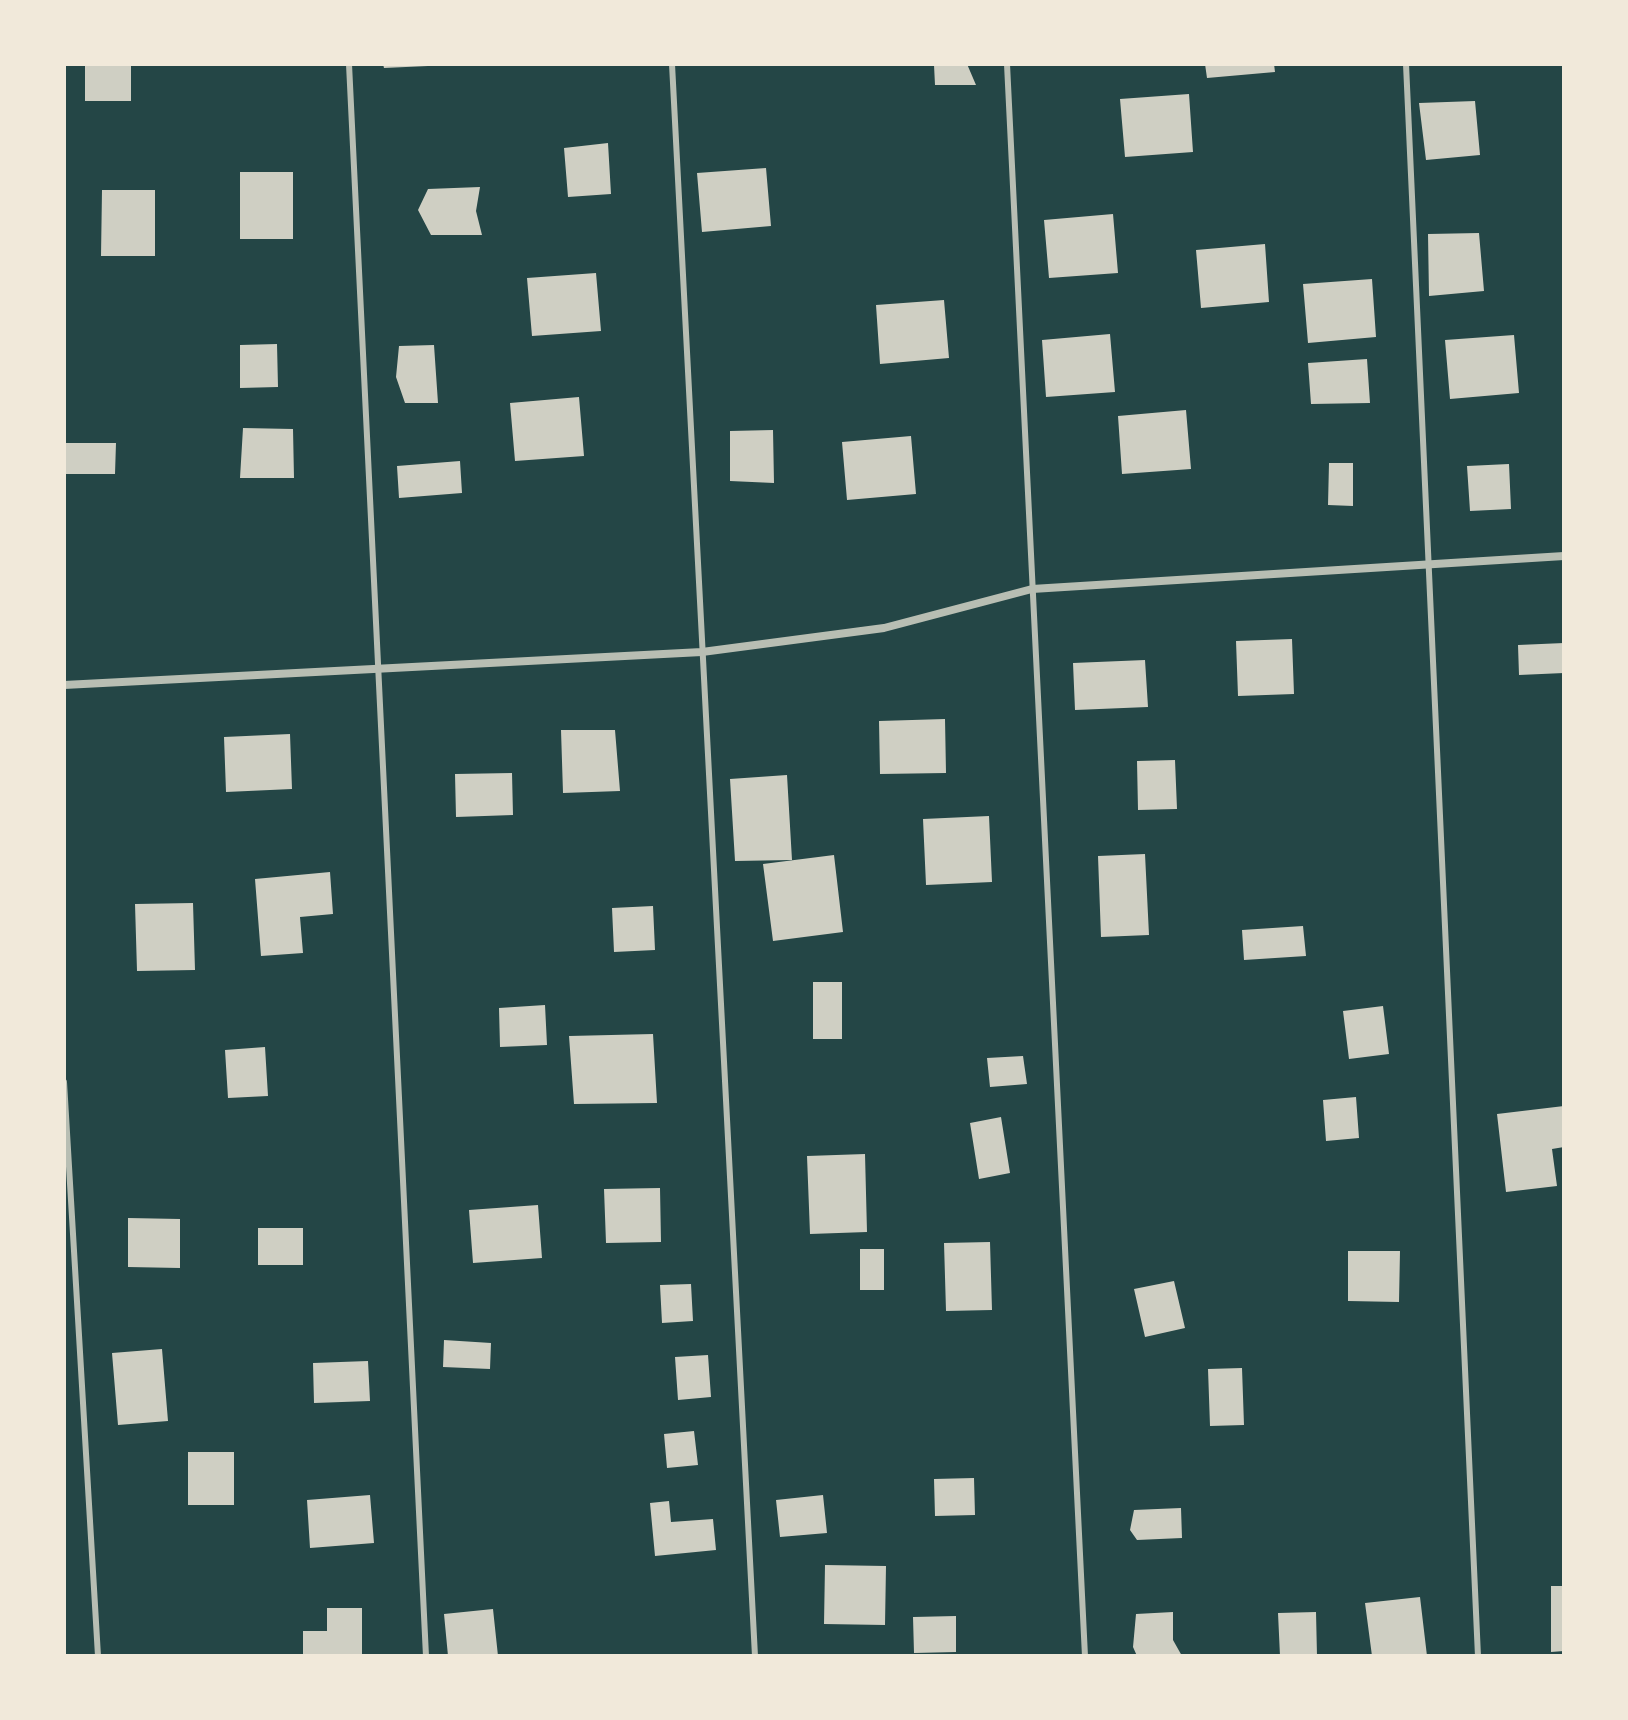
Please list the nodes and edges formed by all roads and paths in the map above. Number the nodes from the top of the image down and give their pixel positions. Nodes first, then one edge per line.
1 (349, 64) edge
2 (672, 64) edge
3 (1007, 64) edge
4 (1406, 64) edge
5 (1564, 556) edge
6 (1431, 562) junction
7 (1032, 589) junction
8 (702, 652) junction
9 (376, 666) junction
10 (64, 685) edge
11 (64, 1082) edge
12 (98, 1656) edge
13 (426, 1656) edge
14 (755, 1656) edge
15 (1085, 1656) edge
16 (1478, 1656) edge

1 - 9 lane
2 - 8 lane
3 - 7 lane
4 - 6 lane
5 - 6 street
6 - 7 street
6 - 16 lane
7 - 8 street
7 - 15 lane
8 - 9 street
8 - 14 lane
9 - 10 street
9 - 13 lane
11 - 12 lane

